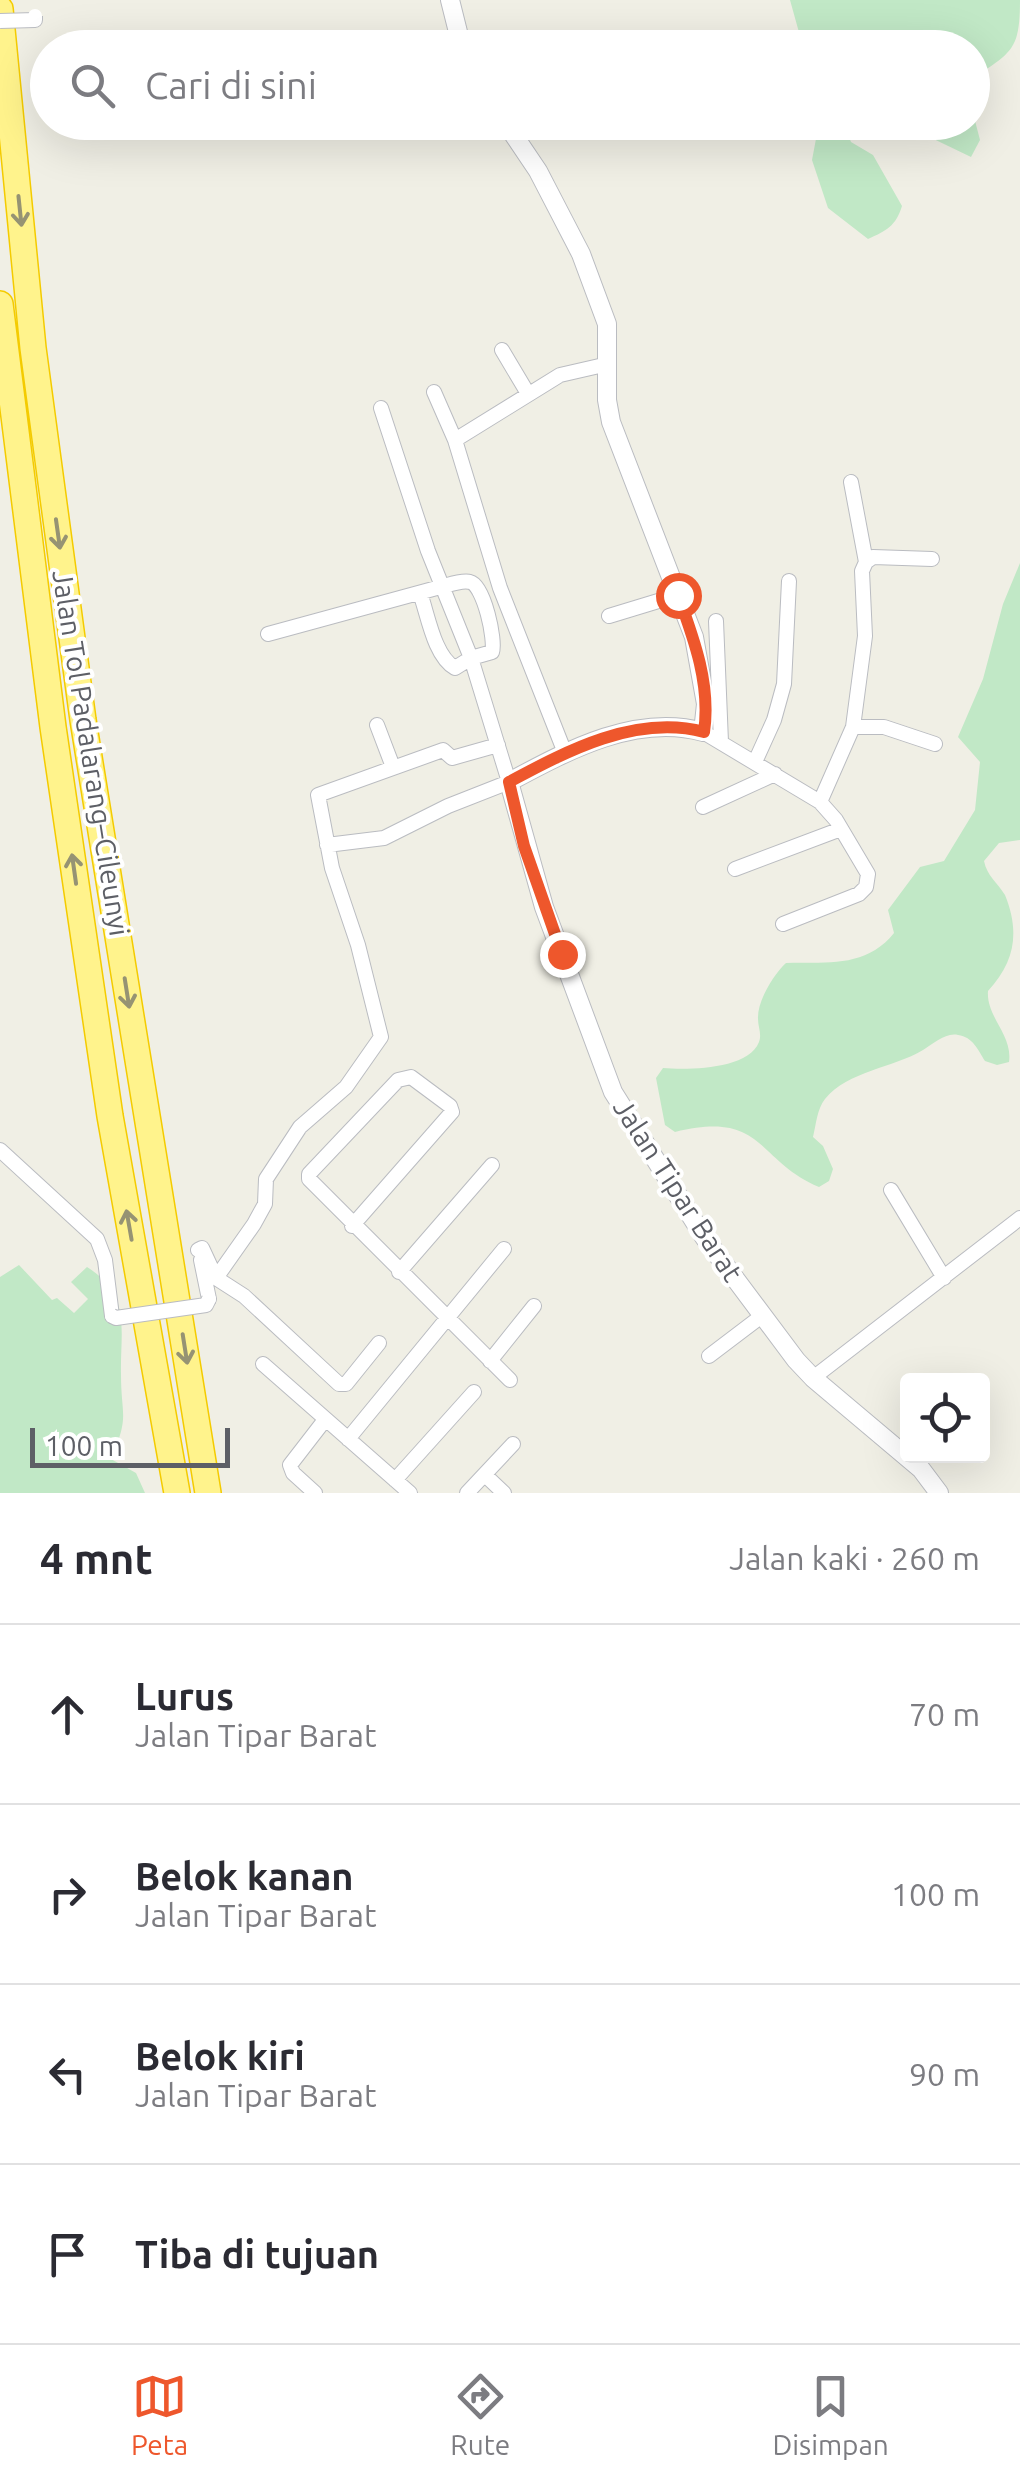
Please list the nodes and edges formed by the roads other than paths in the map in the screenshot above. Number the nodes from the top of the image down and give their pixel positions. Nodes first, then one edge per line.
1 (450, 0) edge
2 (34, 8) edge
3 (0, 10) edge
4 (0, 21) edge
5 (458, 30) edge
6 (517, 140) edge
7 (0, 304) edge
8 (502, 350) dead end
9 (608, 364) junction
10 (434, 392) dead end
11 (527, 392) junction
12 (381, 408) dead end
13 (456, 440) junction
14 (851, 482) dead end
15 (932, 560) dead end
16 (866, 562) junction
17 (789, 581) dead end
18 (444, 586) junction
19 (420, 592) junction
20 (678, 595) junction
21 (609, 616) dead end
22 (716, 622) dead end
23 (268, 634) dead end
24 (471, 658) junction
25 (377, 725) dead end
26 (852, 727) junction
27 (704, 732) junction
28 (721, 742) junction
29 (936, 744) dead end
30 (498, 745) junction
31 (565, 752) junction
32 (755, 762) junction
33 (393, 767) junction
34 (774, 774) junction
35 (509, 782) junction
36 (820, 802) junction
37 (703, 807) dead end
38 (841, 829) junction
39 (327, 845) junction
40 (735, 869) dead end
41 (783, 924) dead end
42 (0, 1150) edge
43 (492, 1165) dead end
44 (892, 1190) dead end
45 (1020, 1218) edge
46 (352, 1226) junction
47 (504, 1249) dead end
48 (398, 1272) junction
49 (216, 1278) junction
50 (944, 1278) junction
51 (534, 1306) dead end
52 (763, 1314) junction
53 (448, 1319) junction
54 (380, 1343) dead end
55 (708, 1356) dead end
56 (490, 1360) junction
57 (263, 1364) dead end
58 (813, 1378) junction
59 (510, 1380) dead end
60 (474, 1392) dead end
61 (324, 1421) junction
62 (348, 1439) junction
63 (513, 1444) dead end
64 (484, 1474) junction
65 (395, 1480) junction
66 (177, 1493) edge
67 (208, 1493) edge
68 (315, 1493) edge
69 (410, 1493) edge
70 (467, 1493) edge
71 (504, 1493) edge
72 (939, 1493) edge

1 - 5 street
2 - 4 street, bridge
3 -> 67 highway, Jalan Tol Padalarang–Cileunyi
6 - 9 street
66 -> 7 highway, Jalan Tol Padalarang–Cileunyi
8 - 11 street
9 - 11 street
9 - 20 street
10 - 13 street
11 - 13 street
12 - 18 street
13 - 31 street
14 - 16 street
15 - 16 street
16 - 26 street
17 - 32 street
18 - 19 street
18 - 24 street
18 - 24 street
19 - 23 street
19 - 24 street
20 - 21 street
20 - 27 street
22 - 28 street
24 - 30 street
25 - 33 street
26 - 29 street
26 - 36 street
27 - 28 street
27 - 31 street
28 - 32 street
30 - 33 street
30 - 35 street
31 - 35 street
32 - 34 street
33 - 39 street
34 - 36 street
34 - 37 street
35 - 39 street
35 - 52 street, Jalan Tipar Barat
36 - 38 street
38 - 40 street
38 - 41 street
39 - 49 street
42 - 49 street, bridge
43 - 48 street
44 - 50 street
45 - 50 street
46 - 46 street
46 - 48 street
47 - 53 street
48 - 53 street
49 - 54 street
50 - 58 street
51 - 56 street
52 - 55 street
52 - 58 street, Jalan Tipar Barat
53 - 56 street
53 - 62 street
56 - 59 street
57 - 61 street
58 - 72 street, Jalan Tipar Barat
60 - 65 street
61 - 62 street
61 - 68 street
62 - 65 street
63 - 64 street
64 - 70 street
64 - 71 street
65 - 69 street

